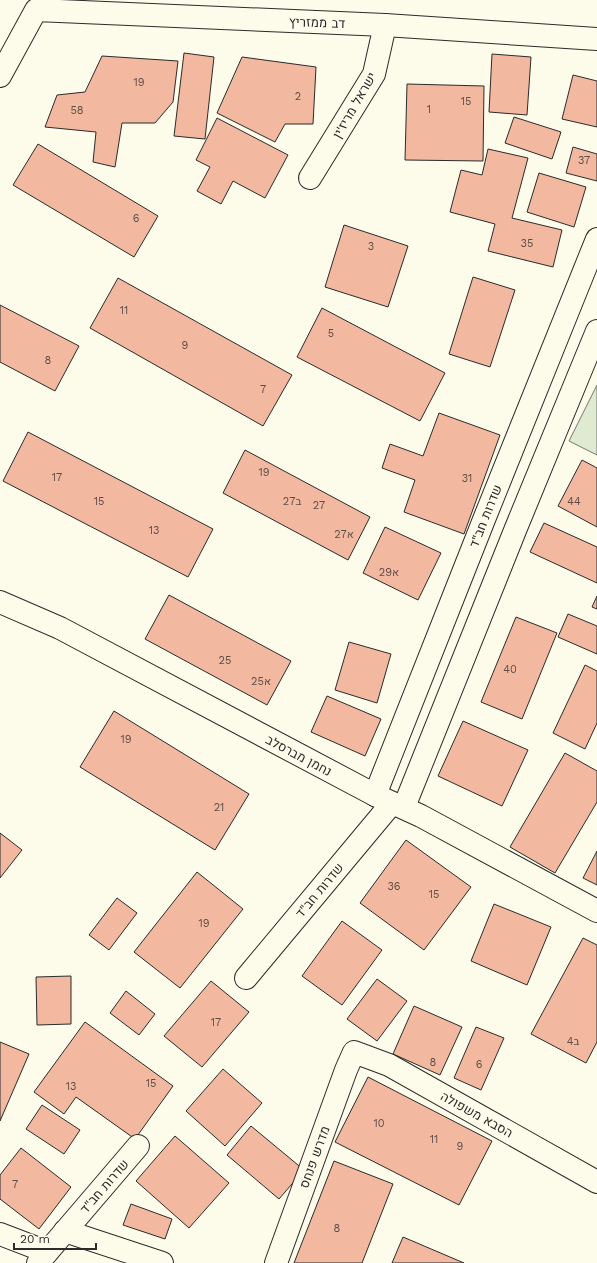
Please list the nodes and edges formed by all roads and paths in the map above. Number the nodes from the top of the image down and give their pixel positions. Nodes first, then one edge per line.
1 (385, 25) junction
2 (597, 39) edge
3 (0, 76) edge
4 (310, 178) dead end
5 (597, 239) edge
6 (597, 331) edge
7 (0, 602) edge
8 (390, 802) junction
9 (597, 911) edge
10 (246, 978) dead end
11 (354, 1052) joint
12 (138, 1146) dead end
13 (597, 1182) edge
14 (65, 1231) junction
15 (0, 1234) edge
16 (43, 1258) edge
17 (162, 1263) edge
18 (276, 1263) edge

1 - 2 street, דב ממזריץ
1 - 3 street, דב ממזריץ
1 - 4 street, ישראל מריז'ין
5 - 8 street, שדרות חב"ד
6 - 8 street, שדרות חב"ד
7 - 8 street, נחמן מברסלב
8 - 9 street, נחמן מברסלב
8 - 10 street, שדרות חב"ד
11 - 13 street, הסבא משפולה
11 - 18 street, מדרש פנחס
12 - 14 street, שדרות חב"ד
14 - 16 street, שדרות חב"ד
14 - 17 street
15 - 16 street

